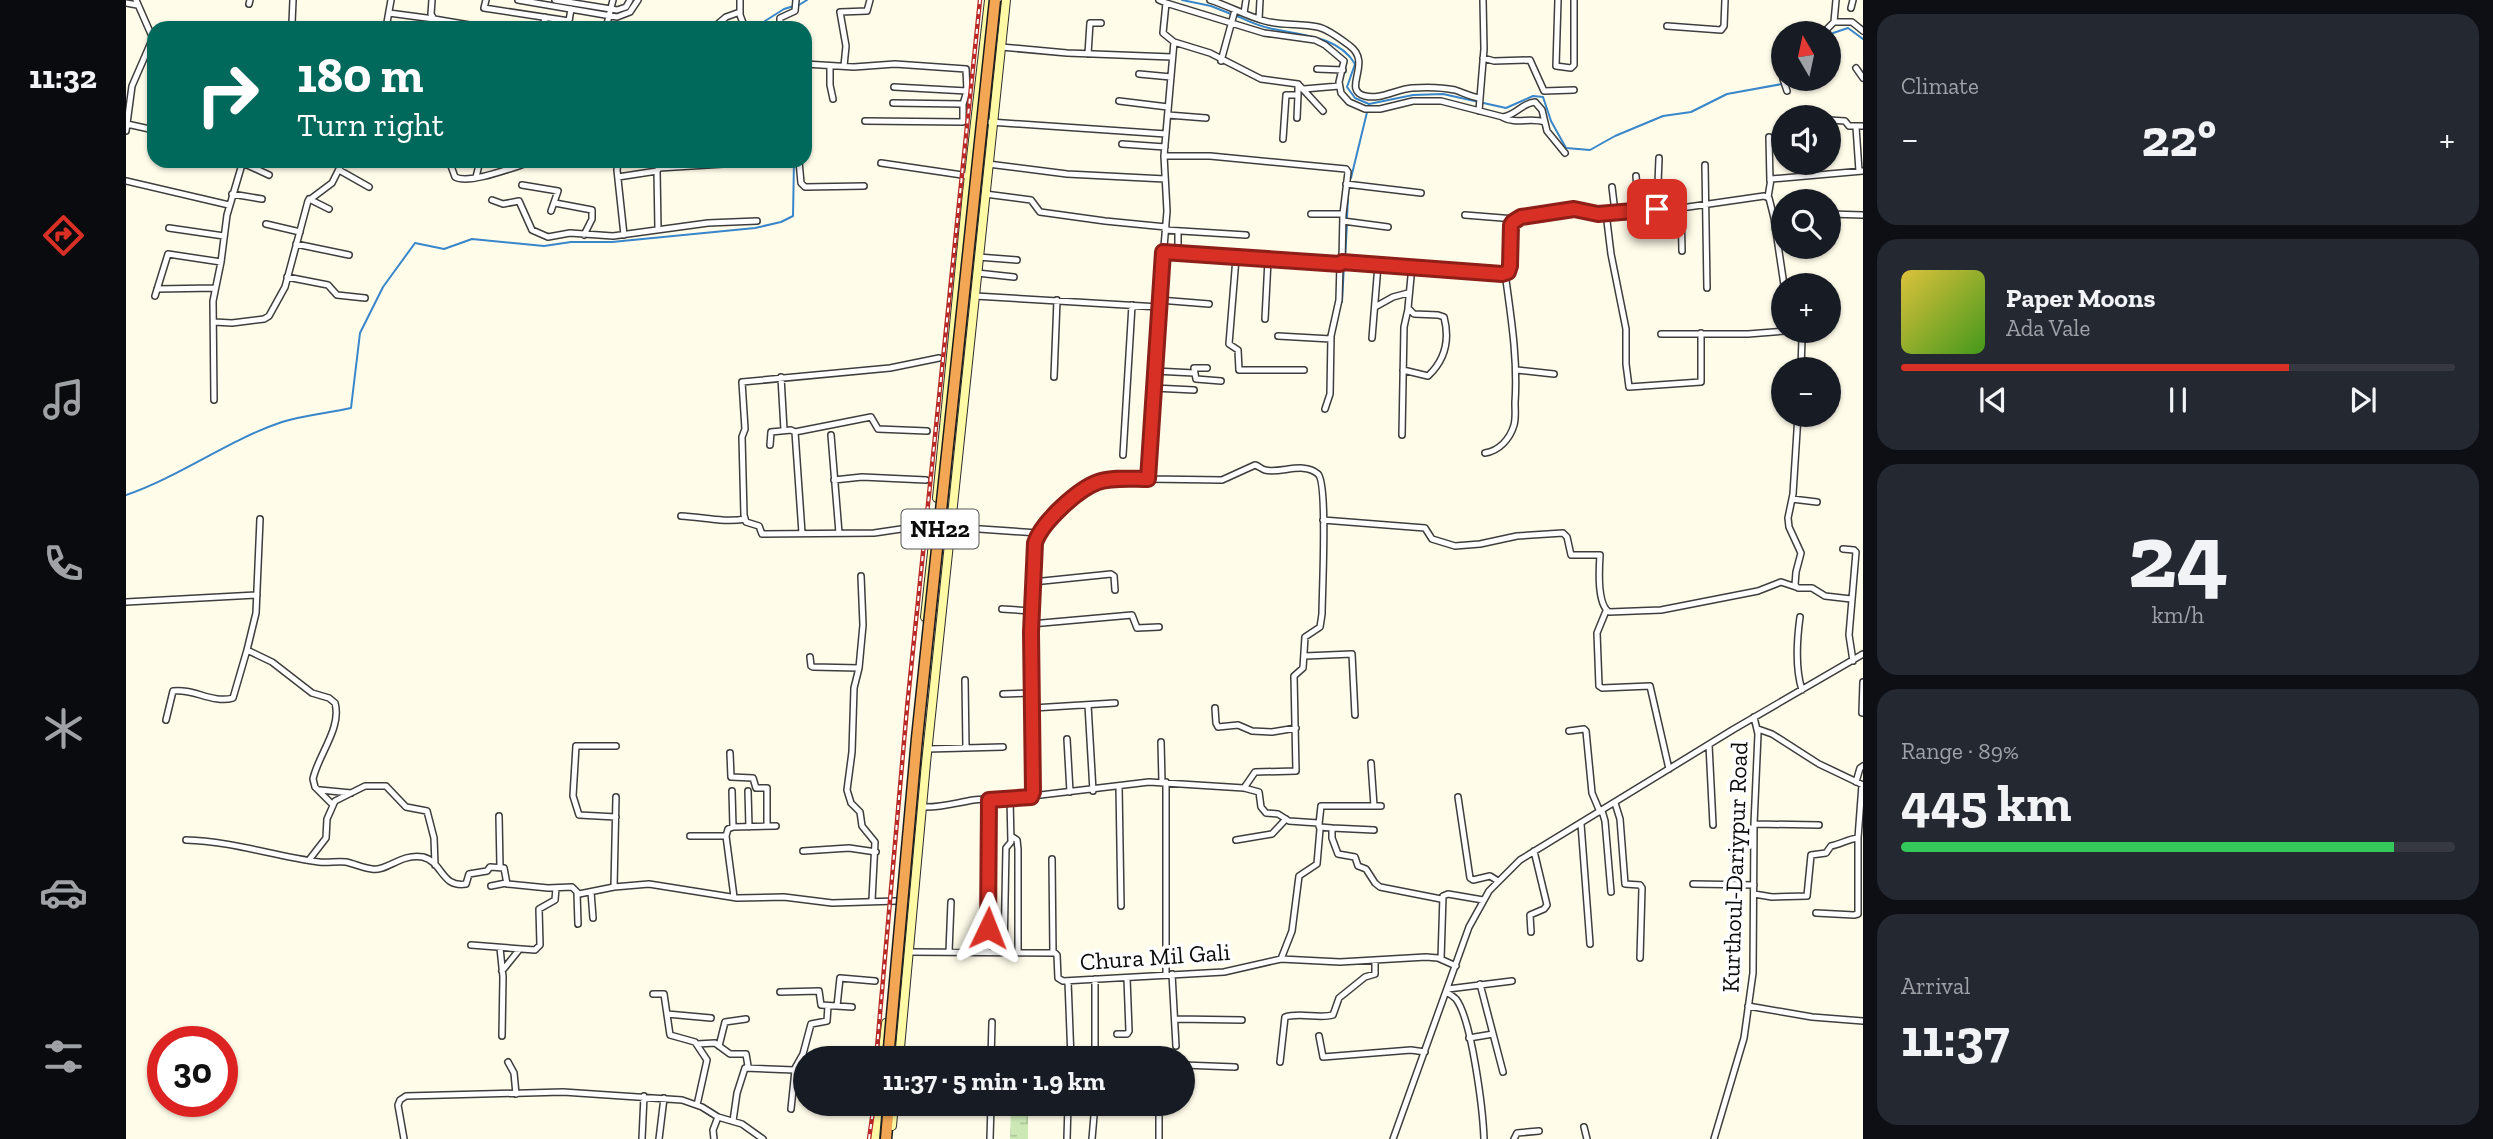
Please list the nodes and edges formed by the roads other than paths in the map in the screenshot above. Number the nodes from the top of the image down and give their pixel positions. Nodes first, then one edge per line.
1 (293, 0) edge
2 (391, 0) edge
3 (432, 0) edge
4 (486, 0) edge
5 (518, 0) edge
6 (555, 0) edge
7 (613, 0) edge
8 (630, 0) edge
9 (638, 0) edge
10 (740, 0) edge
11 (796, 0) edge
12 (870, 0) edge
13 (989, 0) edge
14 (995, 0) edge
15 (1003, 0) edge
16 (1159, 0) edge
17 (1210, 0) edge
18 (1246, 0) edge
19 (1260, 0) edge
20 (1483, 0) edge
21 (1558, 0) edge
22 (1574, 0) edge
23 (1725, 0) edge
24 (1836, 0) edge
25 (1853, 0) edge
26 (126, 3) edge
27 (136, 3) edge
28 (1166, 3) junction
29 (1851, 8) dead end
30 (572, 9) junction
31 (1235, 9) junction
32 (610, 12) junction
33 (740, 12) junction
34 (389, 13) junction
35 (1244, 13) junction
36 (545, 17) junction
37 (432, 19) junction
38 (1259, 19) junction
39 (292, 21) edge
40 (387, 21) edge
41 (442, 21) edge
42 (544, 21) edge
43 (608, 21) edge
44 (721, 21) edge
45 (743, 21) edge
46 (781, 21) edge
47 (1834, 21) edge
48 (1841, 22) edge
49 (147, 23) edge
50 (1101, 23) dead end
51 (1230, 23) junction
52 (1667, 26) dead end
53 (1557, 27) junction
54 (1574, 28) junction
55 (1863, 32) edge
56 (1174, 42) junction
57 (1001, 47) junction
58 (147, 53) edge
59 (1088, 54) junction
60 (1172, 57) junction
61 (1483, 58) junction
62 (1222, 61) junction
63 (812, 65) edge
64 (831, 66) junction
65 (844, 66) junction
66 (1856, 68) dead end
67 (1317, 69) dead end
68 (1343, 70) junction
69 (1139, 74) dead end
70 (1171, 77) junction
71 (1863, 78) edge
72 (1298, 84) junction
73 (1339, 86) junction
74 (894, 88) dead end
75 (1304, 89) junction
76 (1574, 90) dead end
77 (967, 91) junction
78 (1356, 92) junction
79 (1298, 95) junction
80 (833, 99) dead end
81 (1481, 99) junction
82 (1119, 101) dead end
83 (1350, 101) junction
84 (893, 103) dead end
85 (959, 104) junction
86 (1168, 107) junction
87 (1479, 110) junction
88 (1323, 111) dead end
89 (127, 113) edge
90 (1168, 115) junction
91 (1500, 116) junction
92 (1206, 118) dead end
93 (1297, 118) dead end
94 (865, 121) dead end
95 (976, 121) junction
96 (1841, 121) edge
97 (993, 122) junction
98 (1544, 122) junction
99 (127, 124) edge
100 (1860, 127) edge
101 (147, 128) edge
102 (126, 131) edge
103 (1166, 134) junction
104 (1769, 137) dead end
105 (1283, 139) dead end
106 (1122, 144) dead end
107 (1165, 147) junction
108 (1565, 153) dead end
109 (1164, 156) junction
110 (1659, 158) dead end
111 (881, 163) dead end
112 (988, 164) junction
113 (1705, 165) dead end
114 (241, 168) edge
115 (256, 168) edge
116 (452, 168) edge
117 (478, 168) edge
118 (505, 168) edge
119 (618, 168) edge
120 (654, 168) edge
121 (658, 168) edge
122 (800, 168) edge
123 (339, 170) joint
124 (1861, 171) edge
125 (269, 174) dead end
126 (969, 176) junction
127 (1636, 176) dead end
128 (476, 177) junction
129 (618, 177) junction
130 (1166, 178) junction
131 (126, 181) edge
132 (1769, 181) junction
133 (1346, 184) junction
134 (522, 185) dead end
135 (864, 186) dead end
136 (369, 187) dead end
137 (1612, 187) dead end
138 (1421, 193) dead end
139 (232, 194) junction
140 (985, 194) junction
141 (1768, 197) junction
142 (262, 199) dead end
143 (309, 199) junction
144 (492, 200) dead end
145 (555, 203) junction
146 (1706, 204) junction
147 (229, 205) junction
148 (1681, 207) junction
149 (1771, 208) edge
150 (329, 209) dead end
151 (1657, 209) junction
152 (1639, 210) junction
153 (551, 211) dead end
154 (1615, 212) junction
155 (1606, 213) junction
156 (1311, 214) dead end
157 (1841, 214) edge
158 (1465, 215) dead end
159 (1863, 215) edge
160 (1343, 218) junction
161 (1516, 219) junction
162 (757, 221) dead end
163 (266, 224) dead end
164 (1388, 227) dead end
165 (169, 228) dead end
166 (659, 229) junction
167 (1166, 229) junction
168 (1178, 231) junction
169 (300, 232) junction
170 (584, 235) junction
171 (624, 235) junction
172 (1246, 235) dead end
173 (224, 236) junction
174 (296, 244) junction
175 (1682, 251) dead end
176 (1163, 252) junction
177 (1178, 253) junction
178 (349, 255) dead end
179 (978, 257) junction
180 (1236, 258) junction
181 (1017, 260) dead end
182 (1268, 260) junction
183 (221, 262) junction
184 (1343, 263) junction
185 (1378, 265) junction
186 (1412, 266) junction
187 (960, 272) junction
188 (977, 273) junction
189 (1505, 273) junction
190 (288, 277) junction
191 (1014, 277) dead end
192 (215, 288) junction
193 (1707, 288) dead end
194 (1408, 293) junction
195 (975, 296) junction
196 (365, 298) dead end
197 (1056, 300) junction
198 (1159, 303) junction
199 (1209, 304) dead end
200 (1132, 305) junction
201 (1375, 307) junction
202 (1408, 308) junction
203 (1265, 319) dead end
204 (214, 322) junction
205 (1701, 332) junction
206 (1771, 332) edge
207 (1661, 334) dead end
208 (1278, 336) dead end
209 (1372, 338) dead end
210 (1331, 339) junction
211 (939, 358) dead end
212 (1207, 369) dead end
213 (1154, 370) junction
214 (1304, 370) dead end
215 (1404, 370) junction
216 (1517, 370) junction
217 (1194, 373) junction
218 (1554, 374) dead end
219 (781, 377) junction
220 (1054, 377) dead end
221 (1221, 381) dead end
222 (1153, 388) junction
223 (1194, 390) dead end
224 (214, 400) dead end
225 (1325, 410) dead end
226 (1797, 427) edge
227 (784, 430) junction
228 (928, 431) dead end
229 (795, 432) junction
230 (831, 435) dead end
231 (1402, 435) dead end
232 (770, 445) dead end
233 (1485, 453) dead end
234 (1123, 455) dead end
235 (1148, 479) junction
236 (834, 480) junction
237 (926, 480) dead end
238 (1792, 499) junction
239 (937, 501) junction
240 (954, 502) junction
241 (1817, 502) dead end
242 (681, 516) dead end
243 (260, 519) dead end
244 (745, 519) junction
245 (1323, 520) junction
246 (935, 524) junction
247 (951, 527) junction
248 (802, 533) junction
249 (839, 533) junction
250 (1038, 533) junction
251 (1843, 549) dead end
252 (861, 576) dead end
253 (1033, 582) junction
254 (1796, 587) junction
255 (1115, 590) dead end
256 (257, 595) junction
257 (1851, 599) junction
258 (126, 602) edge
259 (1002, 609) dead end
260 (1032, 611) junction
261 (1606, 611) junction
262 (1800, 617) dead end
263 (1031, 624) junction
264 (1158, 627) dead end
265 (247, 650) junction
266 (1862, 654) edge
267 (1304, 656) junction
268 (810, 657) dead end
269 (1853, 661) junction
270 (1863, 663) edge
271 (849, 668) junction
272 (859, 668) junction
273 (856, 679) junction
274 (965, 680) dead end
275 (1863, 681) edge
276 (1802, 690) junction
277 (1032, 693) junction
278 (1003, 694) dead end
279 (1115, 703) dead end
280 (1088, 705) junction
281 (1033, 708) junction
282 (1215, 708) dead end
283 (1862, 713) edge
284 (1355, 715) dead end
285 (1754, 717) junction
286 (166, 720) dead end
287 (1296, 728) junction
288 (1758, 729) junction
289 (1569, 731) dead end
290 (1067, 739) dead end
291 (1161, 742) dead end
292 (1709, 744) junction
293 (616, 746) dead end
294 (1003, 747) dead end
295 (966, 748) junction
296 (927, 749) junction
297 (730, 753) dead end
298 (1371, 763) dead end
299 (1863, 766) edge
300 (1669, 769) junction
301 (1164, 782) junction
302 (1860, 784) edge
303 (1119, 786) junction
304 (1244, 788) junction
305 (317, 789) junction
306 (1093, 790) junction
307 (732, 791) dead end
308 (748, 791) dead end
309 (351, 793) junction
310 (1070, 793) junction
311 (1032, 796) junction
312 (616, 797) dead end
313 (1458, 797) dead end
314 (1010, 799) junction
315 (989, 800) junction
316 (1615, 803) junction
317 (333, 805) junction
318 (922, 807) junction
319 (1601, 811) junction
320 (499, 816) dead end
321 (616, 817) junction
322 (1286, 819) junction
323 (1581, 824) junction
324 (1754, 824) junction
325 (1319, 825) junction
326 (1713, 825) dead end
327 (1819, 825) dead end
328 (767, 826) junction
329 (776, 826) dead end
330 (733, 827) junction
331 (749, 827) junction
332 (1332, 828) junction
333 (1374, 830) dead end
334 (904, 831) junction
335 (920, 832) junction
336 (691, 836) dead end
337 (726, 836) junction
338 (1011, 836) junction
339 (1858, 838) junction
340 (186, 840) dead end
341 (1236, 840) dead end
342 (803, 851) dead end
343 (1534, 851) junction
344 (876, 852) junction
345 (1052, 859) dead end
346 (309, 860) junction
347 (435, 865) junction
348 (500, 867) junction
349 (1498, 881) junction
350 (506, 883) junction
351 (1693, 884) dead end
352 (1754, 885) junction
353 (491, 886) dead end
354 (614, 887) junction
355 (556, 888) junction
356 (592, 892) junction
357 (1611, 892) dead end
358 (577, 893) junction
359 (1754, 894) junction
360 (734, 897) junction
361 (1441, 899) junction
362 (872, 900) junction
363 (1483, 900) junction
364 (897, 901) junction
365 (951, 902) dead end
366 (1121, 906) dead end
367 (1815, 913) dead end
368 (593, 918) dead end
369 (578, 924) dead end
370 (1531, 932) dead end
371 (1590, 944) dead end
372 (471, 945) dead end
373 (500, 948) junction
374 (519, 950) junction
375 (909, 952) junction
376 (950, 952) junction
377 (987, 952) junction
378 (1003, 952) junction
379 (1018, 952) junction
380 (1053, 953) junction
381 (1640, 958) dead end
382 (1441, 959) junction
383 (1375, 960) junction
384 (1279, 961) junction
385 (891, 965) junction
386 (1455, 966) junction
387 (907, 967) junction
388 (502, 971) junction
389 (1169, 975) junction
390 (1127, 978) junction
391 (1095, 979) junction
392 (876, 981) dead end
393 (1068, 981) junction
394 (1512, 981) dead end
395 (1480, 984) junction
396 (1447, 991) junction
397 (780, 992) dead end
398 (653, 994) dead end
399 (828, 1006) junction
400 (837, 1006) junction
401 (1748, 1006) junction
402 (852, 1007) dead end
403 (667, 1014) junction
404 (711, 1018) dead end
405 (746, 1019) dead end
406 (1176, 1019) junction
407 (1242, 1020) dead end
408 (1863, 1021) edge
409 (992, 1022) dead end
410 (1117, 1034) dead end
411 (1493, 1034) junction
412 (502, 1036) dead end
413 (1319, 1036) dead end
414 (1469, 1038) junction
415 (697, 1044) junction
416 (719, 1046) junction
417 (805, 1046) edge
418 (886, 1046) edge
419 (886, 1046) edge
420 (898, 1046) edge
421 (898, 1046) edge
422 (991, 1046) edge
423 (1070, 1046) edge
424 (1096, 1046) edge
425 (1176, 1046) dead end
426 (1426, 1052) junction
427 (508, 1062) dead end
428 (1280, 1062) dead end
429 (1195, 1065) edge
430 (748, 1066) junction
431 (1235, 1067) dead end
432 (793, 1070) edge
433 (1503, 1072) dead end
434 (793, 1083) edge
435 (516, 1094) junction
436 (644, 1096) junction
437 (664, 1098) junction
438 (697, 1105) junction
439 (791, 1109) dead end
440 (718, 1116) junction
441 (877, 1116) edge
442 (883, 1116) edge
443 (891, 1116) edge
444 (990, 1116) edge
445 (1068, 1116) edge
446 (1094, 1116) edge
447 (1159, 1116) edge
448 (733, 1121) junction
449 (1584, 1127) dead end
450 (1539, 1131) dead end
451 (404, 1139) edge
452 (642, 1139) edge
453 (659, 1139) edge
454 (714, 1139) edge
455 (763, 1139) edge
456 (874, 1139) edge
457 (880, 1139) edge
458 (888, 1139) edge
459 (990, 1139) edge
460 (1067, 1139) edge
461 (1092, 1139) edge
462 (1160, 1139) edge
463 (1394, 1139) edge
464 (1484, 1139) edge
465 (1514, 1139) edge
466 (1587, 1139) edge
467 (1714, 1139) edge

1 - 39 street
2 - 34 street
3 - 37 street
4 - 36 street
5 - 30 street
6 - 32 street
7 - 32 street
8 - 32 street
9 - 32 street
10 - 33 street
11 - 46 street
12 - 65 street
13 - 95 street
14 - 418 highway, NH22, bridge
15 - 57 street
15 - 420 highway, NH22
16 - 28 street
17 - 31 street
18 - 35 street
19 - 38 street
20 - 61 street
21 - 53 street
22 - 54 street
23 - 52 street
24 - 47 street
25 - 29 street
26 - 27 street
27 - 49 street
28 - 51 street
28 - 56 street
30 - 32 street
30 - 36 street
31 - 35 street
31 - 51 street
32 - 43 street
33 - 44 street
33 - 45 street
34 - 37 street
34 - 40 street
35 - 38 street
36 - 42 street
37 - 41 street
38 - 78 street
48 - 55 street
50 - 59 street
51 - 62 street
51 - 68 street
53 - 54 street
53 - 54 street
56 - 60 street
56 - 62 street
57 - 59 street
57 - 97 street
58 - 89 street
59 - 60 street
60 - 70 street
61 - 76 street
61 - 81 street
62 - 72 street
63 - 64 street
64 - 65 street
64 - 80 street
65 - 77 street
66 - 71 street
67 - 68 street
68 - 73 street
69 - 70 street
70 - 86 street
72 - 75 street
72 - 79 street
73 - 75 street
73 - 83 street
74 - 77 street
75 - 88 street
77 - 85 street
78 - 81 street
78 - 83 street
79 - 93 street
79 - 105 street
81 - 87 street
82 - 86 street
83 - 87 street
84 - 85 street
85 - 94 street
86 - 90 street
87 - 91 street
89 - 99 street
90 - 92 street
90 - 103 street
91 - 98 street
91 - 98 street
95 - 97 street
95 - 126 street
96 - 100 street
97 - 103 street
97 - 112 street
98 - 108 street
99 - 101 street
99 - 102 street
100 - 124 street
103 - 107 street
104 - 132 street
106 - 107 street
107 - 109 street
109 - 130 street
109 - 133 street
110 - 151 street
111 - 126 street
112 - 130 street
112 - 140 street
113 - 146 street
114 - 139 street
115 - 125 street
116 - 128 street
117 - 128 street
118 - 128 street
119 - 129 street
120 - 129 street
121 - 166 street
122 - 135 street
123 - 136 street
123 - 143 street
124 - 132 street
126 - 187 street
127 - 152 street
129 - 171 street
130 - 167 street
131 - 147 street
132 - 141 street
133 - 138 street
133 - 160 street
134 - 145 street
137 - 154 street
139 - 142 street
139 - 147 street
140 - 167 street
140 - 179 street
141 - 146 street
141 - 149 street
143 - 150 street
143 - 169 street
144 - 170 street
145 - 153 street
145 - 170 street
146 - 148 street
146 - 193 street
147 - 173 street
148 - 151 street
148 - 175 street
151 - 152 street
152 - 154 street
154 - 155 street
155 - 161 street
155 - 205 street
156 - 160 street
157 - 159 street
158 - 161 street
160 - 164 street
160 - 184 street
161 - 189 street
162 - 166 street
163 - 169 street
165 - 173 street
166 - 171 street
167 - 168 street
167 - 176 street
168 - 172 street
168 - 177 street
169 - 174 street
170 - 171 street
173 - 183 street
174 - 178 street
174 - 190 street
176 - 177 street
176 - 198 street
177 - 180 street
179 - 181 street
179 - 188 street
180 - 182 street
180 - 214 street
182 - 184 street
182 - 203 street
183 - 192 street
183 - 192 street
184 - 185 street
184 - 210 street
185 - 186 street
185 - 201 street
186 - 189 street
186 - 194 street
187 - 188 street
187 - 239 street
188 - 191 street
188 - 195 street
189 - 216 street
190 - 196 street
190 - 204 street
192 - 204 street
194 - 201 street
194 - 202 street
195 - 197 street
195 - 240 street
197 - 200 street
197 - 220 street
198 - 199 street
198 - 200 street
198 - 213 street
200 - 234 street
201 - 209 street
202 - 215 street
202 - 215 street
204 - 224 street
205 - 206 street
205 - 207 street
208 - 210 street
210 - 225 street
211 - 219 street
212 - 217 street
213 - 217 street
213 - 222 street
215 - 231 street
216 - 218 street
216 - 233 street
217 - 221 street
219 - 227 street
219 - 244 street
222 - 223 street
222 - 235 street
226 - 238 street
227 - 229 street
227 - 232 street
228 - 229 street
229 - 248 street
230 - 236 street
235 - 245 street
235 - 250 street
236 - 237 street
236 - 249 street
238 - 241 street
238 - 254 street
239 - 240 street
239 - 246 street
240 - 247 street
242 - 244 street
243 - 256 street
244 - 248 street
245 - 261 street
245 - 267 street
246 - 249 street
246 - 334 street
247 - 250 street
247 - 296 street
248 - 249 street
250 - 253 street
251 - 257 street
252 - 272 street
253 - 255 street
253 - 260 street
254 - 257 street
254 - 261 street
256 - 258 street
256 - 265 street
257 - 269 street
259 - 260 street
260 - 263 street
261 - 300 street
262 - 276 street
263 - 264 street
263 - 277 street
265 - 286 street
265 - 305 street
266 - 269 street
266 - 270 street
267 - 284 street
267 - 287 street
268 - 271 street
269 - 276 street
271 - 272 street
271 - 273 street
272 - 273 street
273 - 344 street
274 - 295 street
275 - 283 street
276 - 285 street
277 - 278 street
277 - 281 street
279 - 280 street
280 - 281 street
280 - 306 street
281 - 311 street
282 - 287 street
285 - 288 street, Kurthoul-Dariypur Road
285 - 292 street
287 - 304 street
288 - 302 street
288 - 324 street, Kurthoul-Dariypur Road
289 - 319 street
290 - 310 street
291 - 301 street
292 - 300 street
292 - 326 street
293 - 321 street
294 - 295 street
295 - 296 street
296 - 318 street
297 - 328 street
298 - 325 street
299 - 302 street
300 - 316 street
301 - 303 street
301 - 304 street
301 - 389 street
302 - 339 street
303 - 306 street
303 - 366 street
304 - 322 street
305 - 309 street
305 - 317 street
306 - 310 street
307 - 330 street
308 - 331 street
309 - 317 street
309 - 347 street
310 - 311 street
311 - 314 street
312 - 321 street
313 - 349 street
314 - 315 street
314 - 338 street
315 - 318 street
315 - 377 street
316 - 319 street
316 - 381 street
317 - 346 street
318 - 335 street
319 - 323 street
319 - 357 street
320 - 348 street
321 - 354 street
322 - 325 street
322 - 341 street
323 - 343 street
323 - 371 street
324 - 327 street
324 - 352 street, Kurthoul-Dariypur Road
325 - 332 street
325 - 384 street
328 - 329 street
328 - 331 street
330 - 331 street
330 - 337 street
332 - 333 street
332 - 361 street
334 - 335 street
334 - 364 street
335 - 375 street
336 - 337 street
337 - 360 street
338 - 378 street
338 - 379 street
339 - 359 street
339 - 367 street
340 - 346 street
342 - 344 street
343 - 349 street
343 - 370 street
344 - 362 street
345 - 380 street
346 - 347 street
347 - 348 street
348 - 350 street
349 - 363 street
350 - 353 street
350 - 355 street
351 - 352 street
352 - 359 street, Kurthoul-Dariypur Road
354 - 356 street
354 - 360 street
355 - 358 street
355 - 374 street
356 - 358 street
356 - 368 street
358 - 369 street
359 - 401 street, Kurthoul-Dariypur Road
360 - 362 street
361 - 363 street
361 - 382 street
362 - 364 street
363 - 386 street
364 - 385 street
365 - 376 street
372 - 373 street
373 - 374 street
373 - 388 street
374 - 388 street
375 - 376 street, Chura Mil Gali
375 - 387 street
376 - 377 street, Chura Mil Gali
377 - 378 street, Chura Mil Gali
378 - 379 street, Chura Mil Gali
379 - 380 street, Chura Mil Gali
380 - 393 street, Chura Mil Gali
382 - 383 street, Chura Mil Gali
382 - 386 street
383 - 384 street, Chura Mil Gali
383 - 428 street
384 - 389 street, Chura Mil Gali
385 - 387 street
385 - 419 street
386 - 396 street
387 - 421 street
388 - 412 street
389 - 390 street, Chura Mil Gali
389 - 406 street
390 - 391 street, Chura Mil Gali
390 - 410 street
391 - 393 street, Chura Mil Gali
391 - 424 street
392 - 400 street
393 - 423 street
394 - 395 street
395 - 396 street
395 - 411 street
396 - 414 street
396 - 426 street
397 - 399 street
398 - 403 street
399 - 400 street
399 - 417 street
400 - 402 street
401 - 408 street
401 - 467 street, Kurthoul-Dariypur Road
403 - 404 street
403 - 415 street
405 - 416 street
406 - 407 street
406 - 425 street
409 - 422 street
411 - 414 street
411 - 433 street
413 - 426 street
414 - 464 street
415 - 416 street
415 - 438 street
416 - 430 street
426 - 463 street
427 - 435 street
429 - 431 street
430 - 432 street
430 - 448 street
434 - 439 street
435 - 436 street
435 - 451 street
436 - 437 street
436 - 452 street
437 - 438 street
437 - 453 street
438 - 440 street
440 - 448 street
440 - 454 street
441 - 456 street
442 - 457 highway
443 - 458 highway
444 - 459 street
445 - 460 street
446 - 461 street
447 - 462 street
448 - 455 street
449 - 466 street
450 - 465 street

